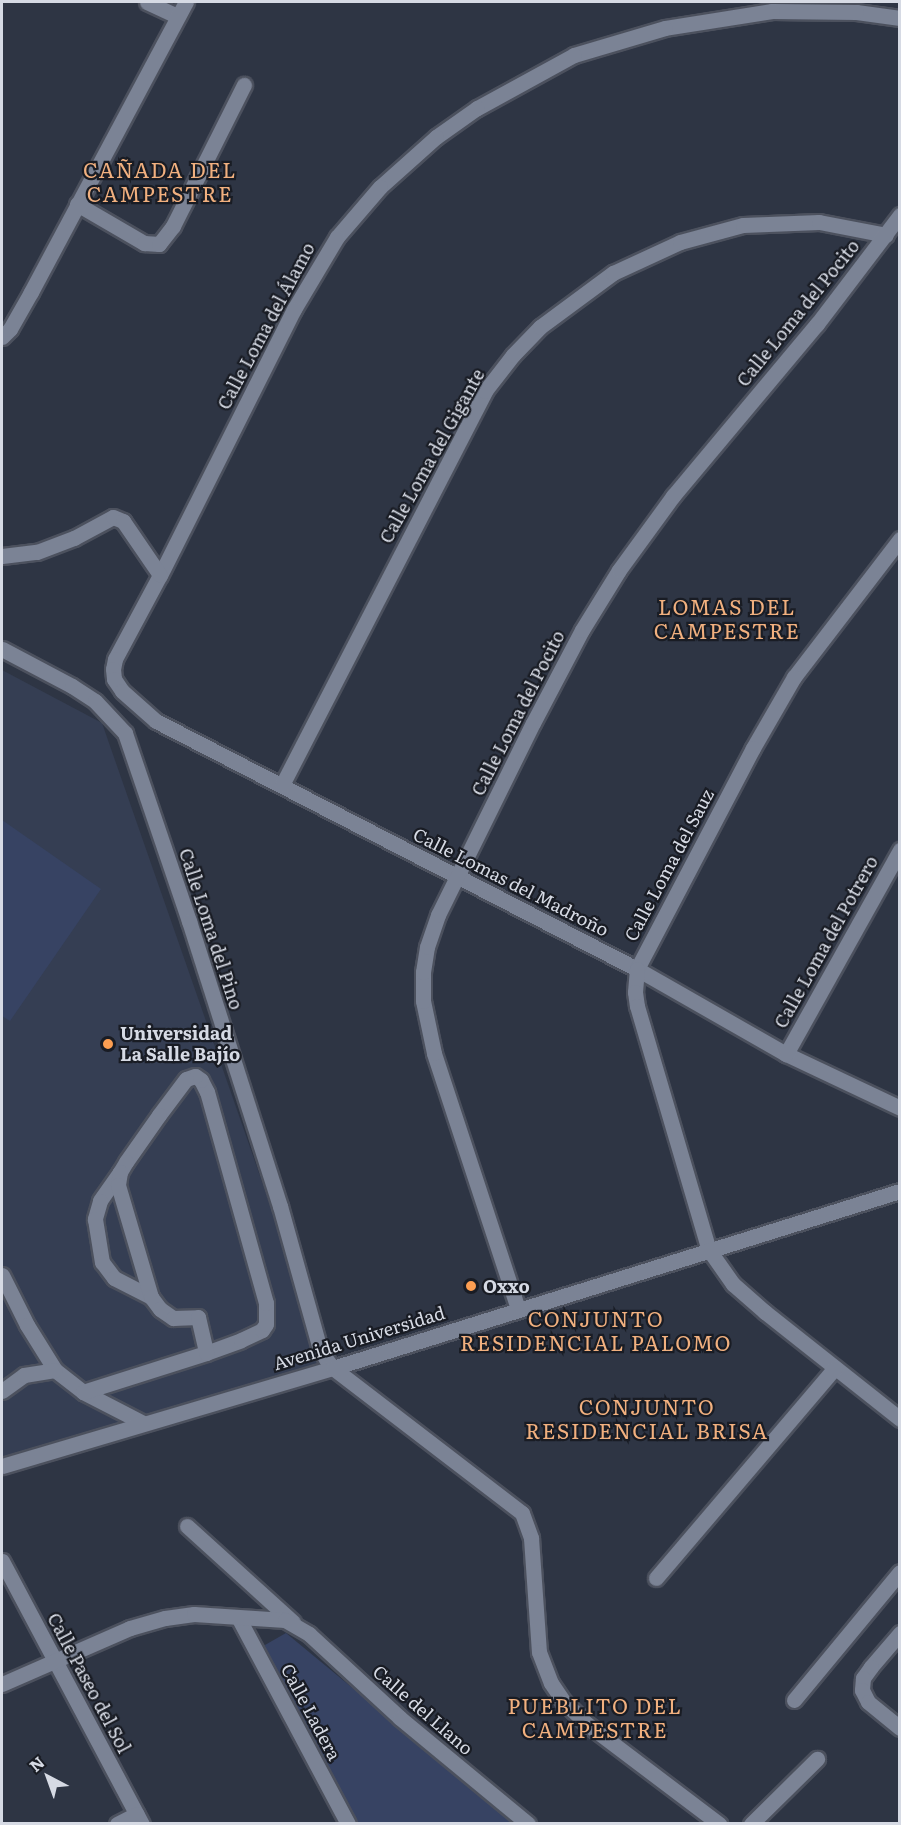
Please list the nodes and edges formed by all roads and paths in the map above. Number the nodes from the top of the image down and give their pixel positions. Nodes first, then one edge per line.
1 (147, 2) edge
2 (186, 2) edge
3 (177, 16) junction
4 (900, 18) edge
5 (244, 85) dead end
6 (77, 204) junction
7 (900, 215) edge
8 (886, 235) junction
9 (2, 337) edge
10 (900, 539) edge
11 (2, 556) edge
12 (160, 575) junction
13 (2, 649) edge
14 (114, 679) joint
15 (282, 785) junction
16 (897, 860) edge
17 (458, 876) junction
18 (637, 969) junction
19 (786, 1054) junction
20 (900, 1108) edge
21 (120, 1172) junction
22 (900, 1191) edge
23 (709, 1250) junction
24 (2, 1275) edge
25 (151, 1297) junction
26 (518, 1309) junction
27 (206, 1353) junction
28 (333, 1368) junction
29 (835, 1368) junction
30 (55, 1370) junction
31 (2, 1391) edge
32 (82, 1392) junction
33 (900, 1419) edge
34 (143, 1423) junction
35 (2, 1466) edge
36 (187, 1526) dead end
37 (2, 1561) edge
38 (900, 1572) edge
39 (656, 1578) dead end
40 (239, 1619) junction
41 (295, 1624) junction
42 (900, 1633) edge
43 (54, 1661) junction
44 (2, 1684) edge
45 (794, 1700) dead end
46 (900, 1728) edge
47 (817, 1759) dead end
48 (140, 1819) edge
49 (117, 1824) edge
50 (348, 1824) edge
51 (528, 1824) edge
52 (719, 1824) edge
53 (751, 1824) edge

1 - 3 street
2 - 3 street
3 - 6 street
4 - 12 street, Calle Loma del Álamo
5 - 6 street
6 - 9 street
7 - 8 street, Calle Loma del Pocito
8 - 15 street, Calle Loma del Gigante
8 - 17 street, Calle Loma del Pocito
10 - 18 street, Calle Loma del Sauz
11 - 12 street
12 - 14 street, Calle Loma del Álamo
13 - 28 street, Calle Loma del Pino
14 - 15 street, Calle Lomas del Madroño
15 - 17 street, Calle Lomas del Madroño
16 - 19 street, Calle Loma del Potrero
17 - 18 street, Calle Lomas del Madroño
17 - 26 street, Calle Loma del Pocito
18 - 19 street, Calle Lomas del Madroño
18 - 23 street, Calle Loma del Sauz
19 - 20 street, Calle Lomas del Madroño
21 - 25 street
21 - 25 street
21 - 27 street
22 - 23 street, Avenida Universidad
23 - 26 street, Avenida Universidad
23 - 29 street, Calle Loma del Sauz
24 - 30 street
25 - 27 street
26 - 28 street, Avenida Universidad
27 - 32 street
28 - 34 street, Avenida Universidad
28 - 52 street
29 - 33 street, Calle Loma del Sauz
29 - 39 street
30 - 31 street
30 - 32 street
32 - 34 street
34 - 35 street, Avenida Universidad
36 - 41 street, Calle del Llano
37 - 43 street, Calle Paseo del Sol
38 - 45 street
40 - 41 street
40 - 43 street
40 - 50 street, Calle Ladera
41 - 51 street, Calle del Llano
42 - 46 street
43 - 44 street
43 - 48 street, Calle Paseo del Sol
47 - 53 street
48 - 49 street

